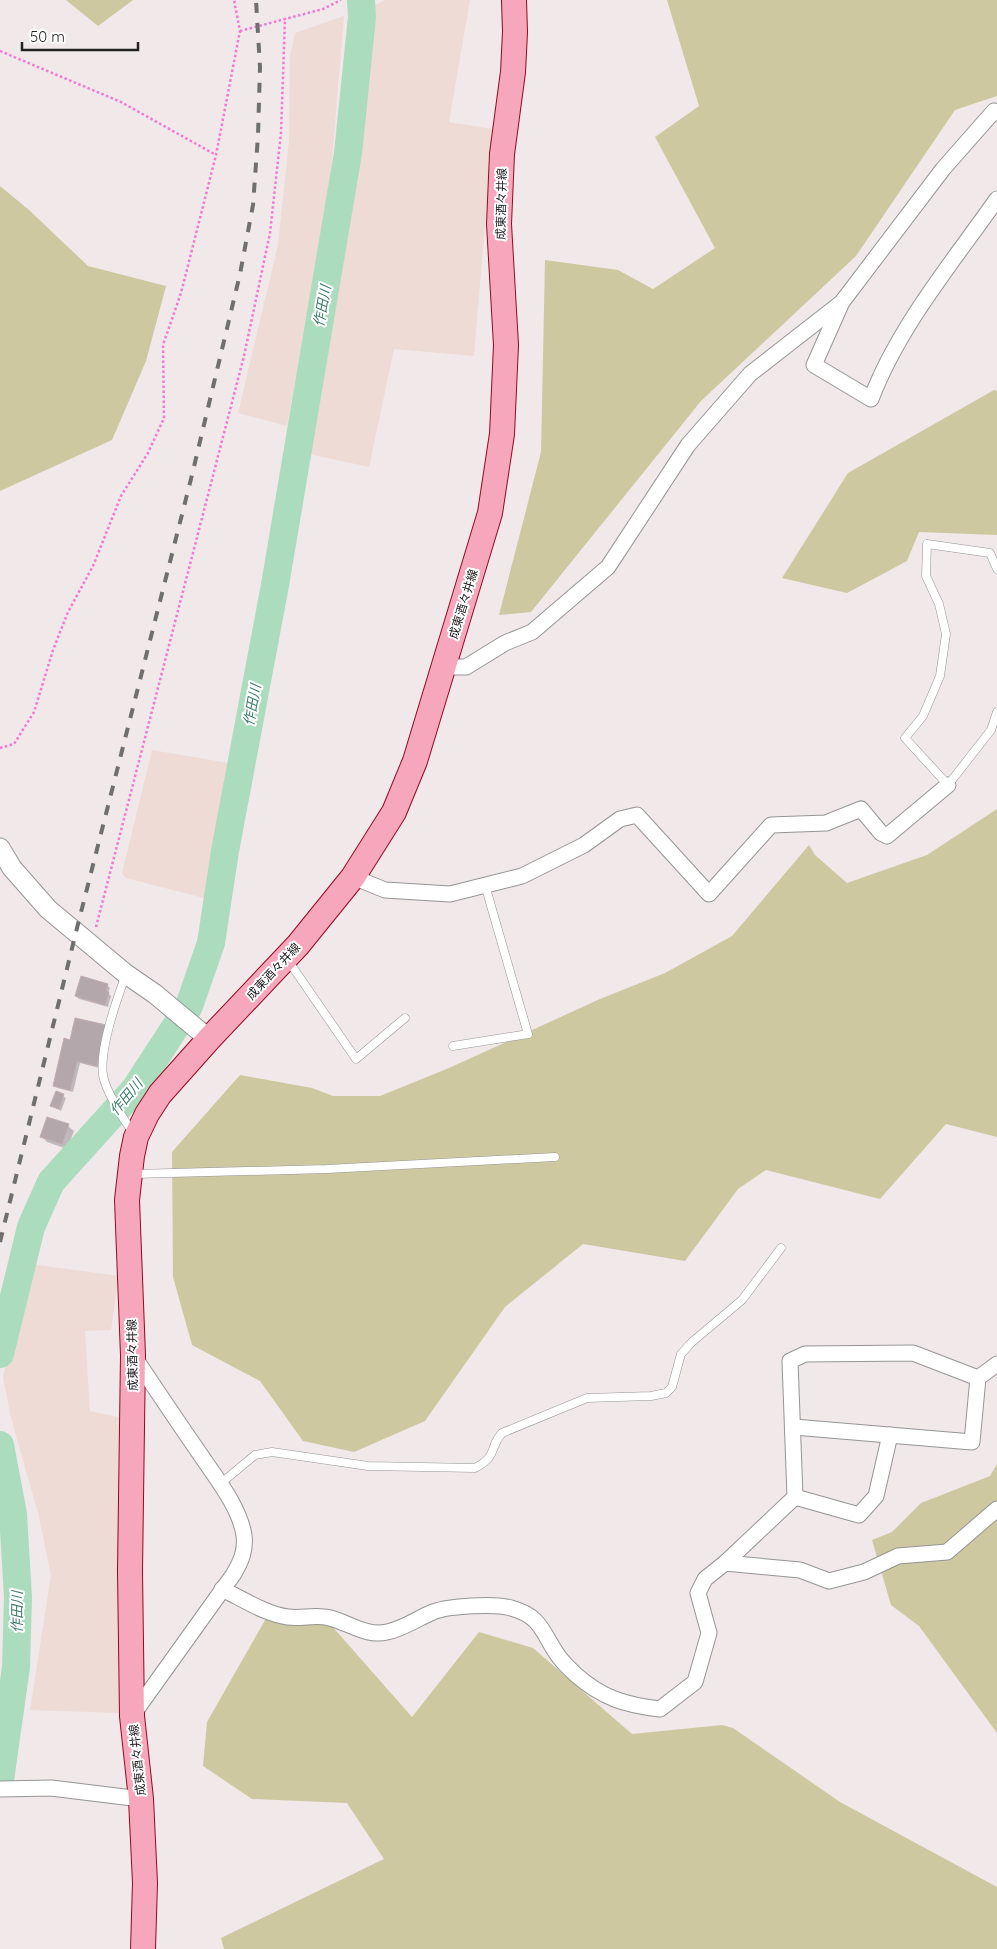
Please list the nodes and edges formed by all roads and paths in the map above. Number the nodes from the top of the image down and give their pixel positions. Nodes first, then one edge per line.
1 (234, 0) edge
2 (341, 0) edge
3 (514, 0) edge
4 (285, 18) junction
5 (240, 31) junction
6 (0, 51) edge
7 (997, 114) edge
8 (216, 155) junction
9 (997, 199) edge
10 (842, 302) junction
11 (997, 569) edge
12 (443, 668) junction
13 (997, 712) edge
14 (994, 731) edge
15 (0, 748) edge
16 (948, 785) junction
17 (0, 848) edge
18 (353, 877) junction
19 (485, 885) junction
20 (92, 944) junction
21 (286, 958) junction
22 (126, 974) junction
23 (405, 1018) dead end
24 (209, 1039) junction
25 (453, 1046) dead end
26 (136, 1137) junction
27 (555, 1157) dead end
28 (129, 1174) junction
29 (782, 1248) dead end
30 (133, 1355) junction
31 (997, 1364) edge
32 (978, 1378) junction
33 (794, 1427) junction
34 (890, 1435) junction
35 (220, 1484) junction
36 (795, 1497) junction
37 (997, 1509) edge
38 (725, 1563) junction
39 (222, 1589) junction
40 (132, 1716) junction
41 (0, 1789) edge
42 (141, 1799) junction
43 (143, 1949) edge

1 - 5 path
2 - 4 path
3 - 12 main road, 成東酒々井線
4 - 5 path
4 - 20 path
5 - 8 path
6 - 8 path
7 - 10 street
8 - 15 path
9 - 10 street
10 - 12 street
11 - 16 lane
12 - 18 main road, 成東酒々井線
13 - 14 lane
14 - 16 lane
16 - 19 street
17 - 20 street
18 - 19 street
18 - 21 main road, 成東酒々井線
19 - 25 lane
20 - 22 street
21 - 23 lane
21 - 24 main road, 成東酒々井線
22 - 24 street
22 - 26 lane
24 - 26 main road, 成東酒々井線
26 - 28 main road, 成東酒々井線
27 - 28 lane
28 - 30 main road, 成東酒々井線
29 - 35 lane
30 - 35 street
30 - 40 main road, 成東酒々井線
31 - 32 street
32 - 33 street
32 - 34 street
33 - 34 street
33 - 36 street
34 - 36 street
35 - 39 street
36 - 38 street
37 - 38 street
38 - 39 street
39 - 40 street
40 - 42 main road, 成東酒々井線
41 - 42 street
42 - 43 main road, 成東酒々井線

